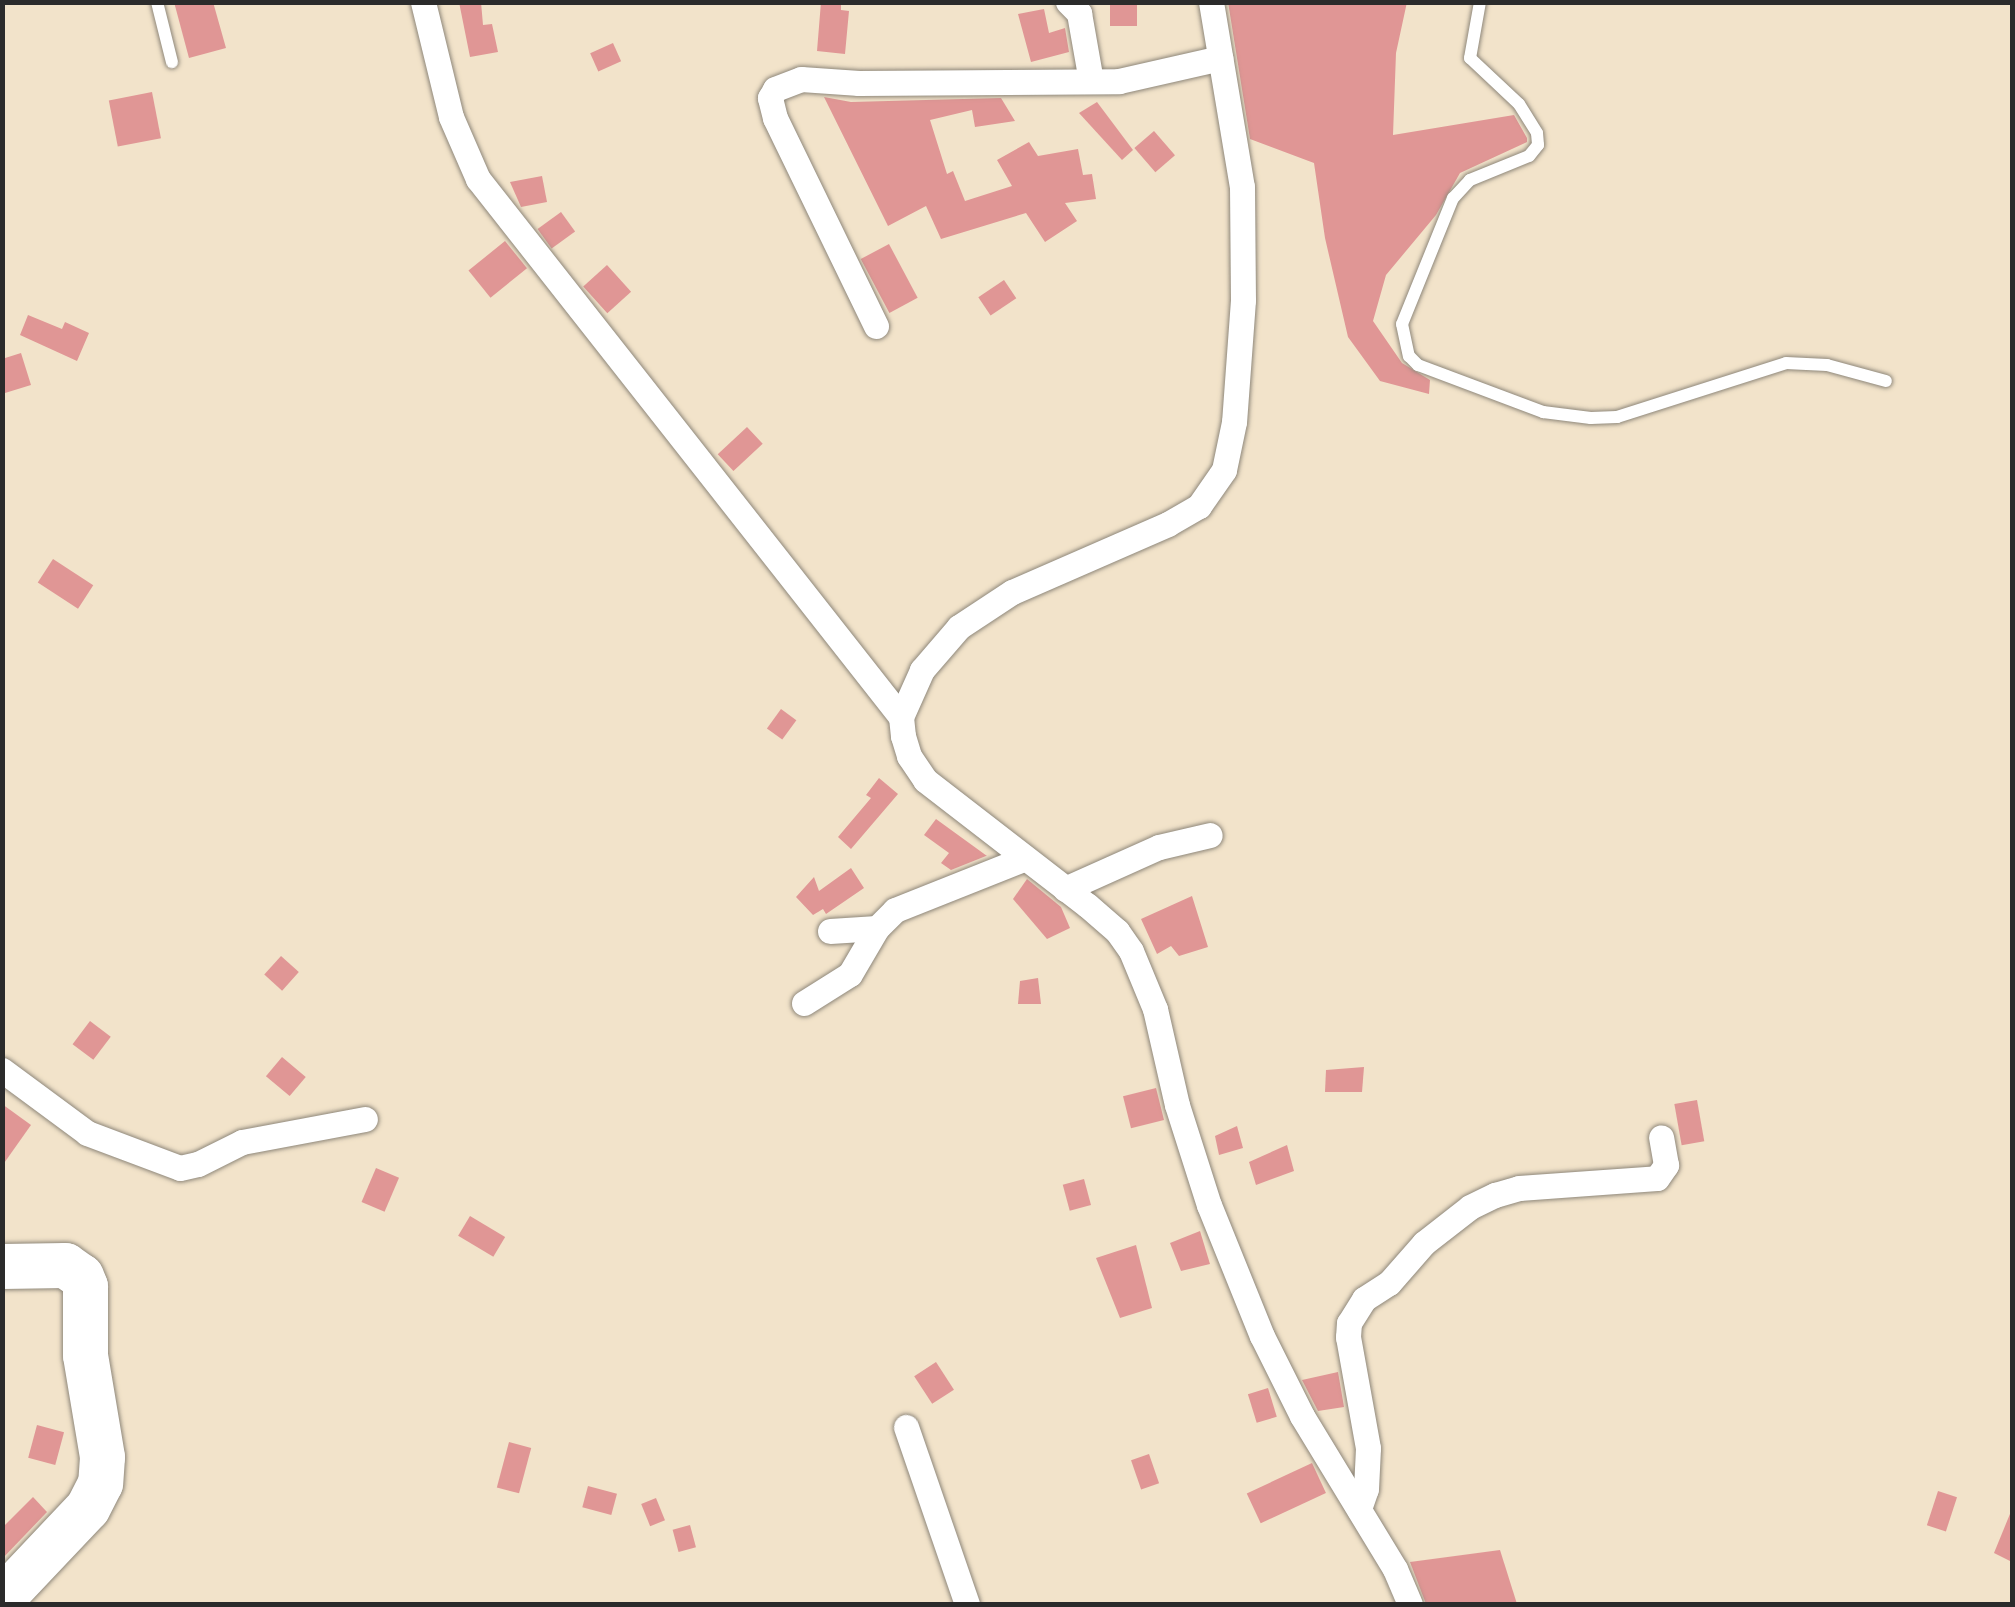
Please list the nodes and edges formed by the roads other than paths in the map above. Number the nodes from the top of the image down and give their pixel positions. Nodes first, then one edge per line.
1 (157, 2) edge
2 (423, 2) edge
3 (1068, 2) edge
4 (1211, 2) edge
5 (1480, 2) edge
6 (1220, 58) junction
7 (172, 62) dead end
8 (1091, 81) junction
9 (876, 326) dead end
10 (1886, 381) dead end
11 (901, 718) junction
12 (1210, 836) dead end
13 (1023, 859) junction
14 (1065, 888) junction
15 (877, 928) junction
16 (830, 931) dead end
17 (804, 1003) dead end
18 (2, 1070) edge
19 (365, 1119) dead end
20 (1661, 1138) dead end
21 (2, 1266) edge
22 (906, 1427) dead end
23 (1359, 1509) junction
24 (2, 1598) edge
25 (967, 1604) edge
26 (1410, 1604) edge

1 - 7 lane
2 - 11 street
3 - 8 street
4 - 6 street
5 - 10 lane
6 - 8 street
6 - 11 street
8 - 9 street
11 - 13 street
12 - 14 street
13 - 14 street
13 - 15 street
14 - 23 street
15 - 16 street
15 - 17 street
18 - 19 street
20 - 23 street
21 - 24 highway
22 - 25 street
23 - 26 street

